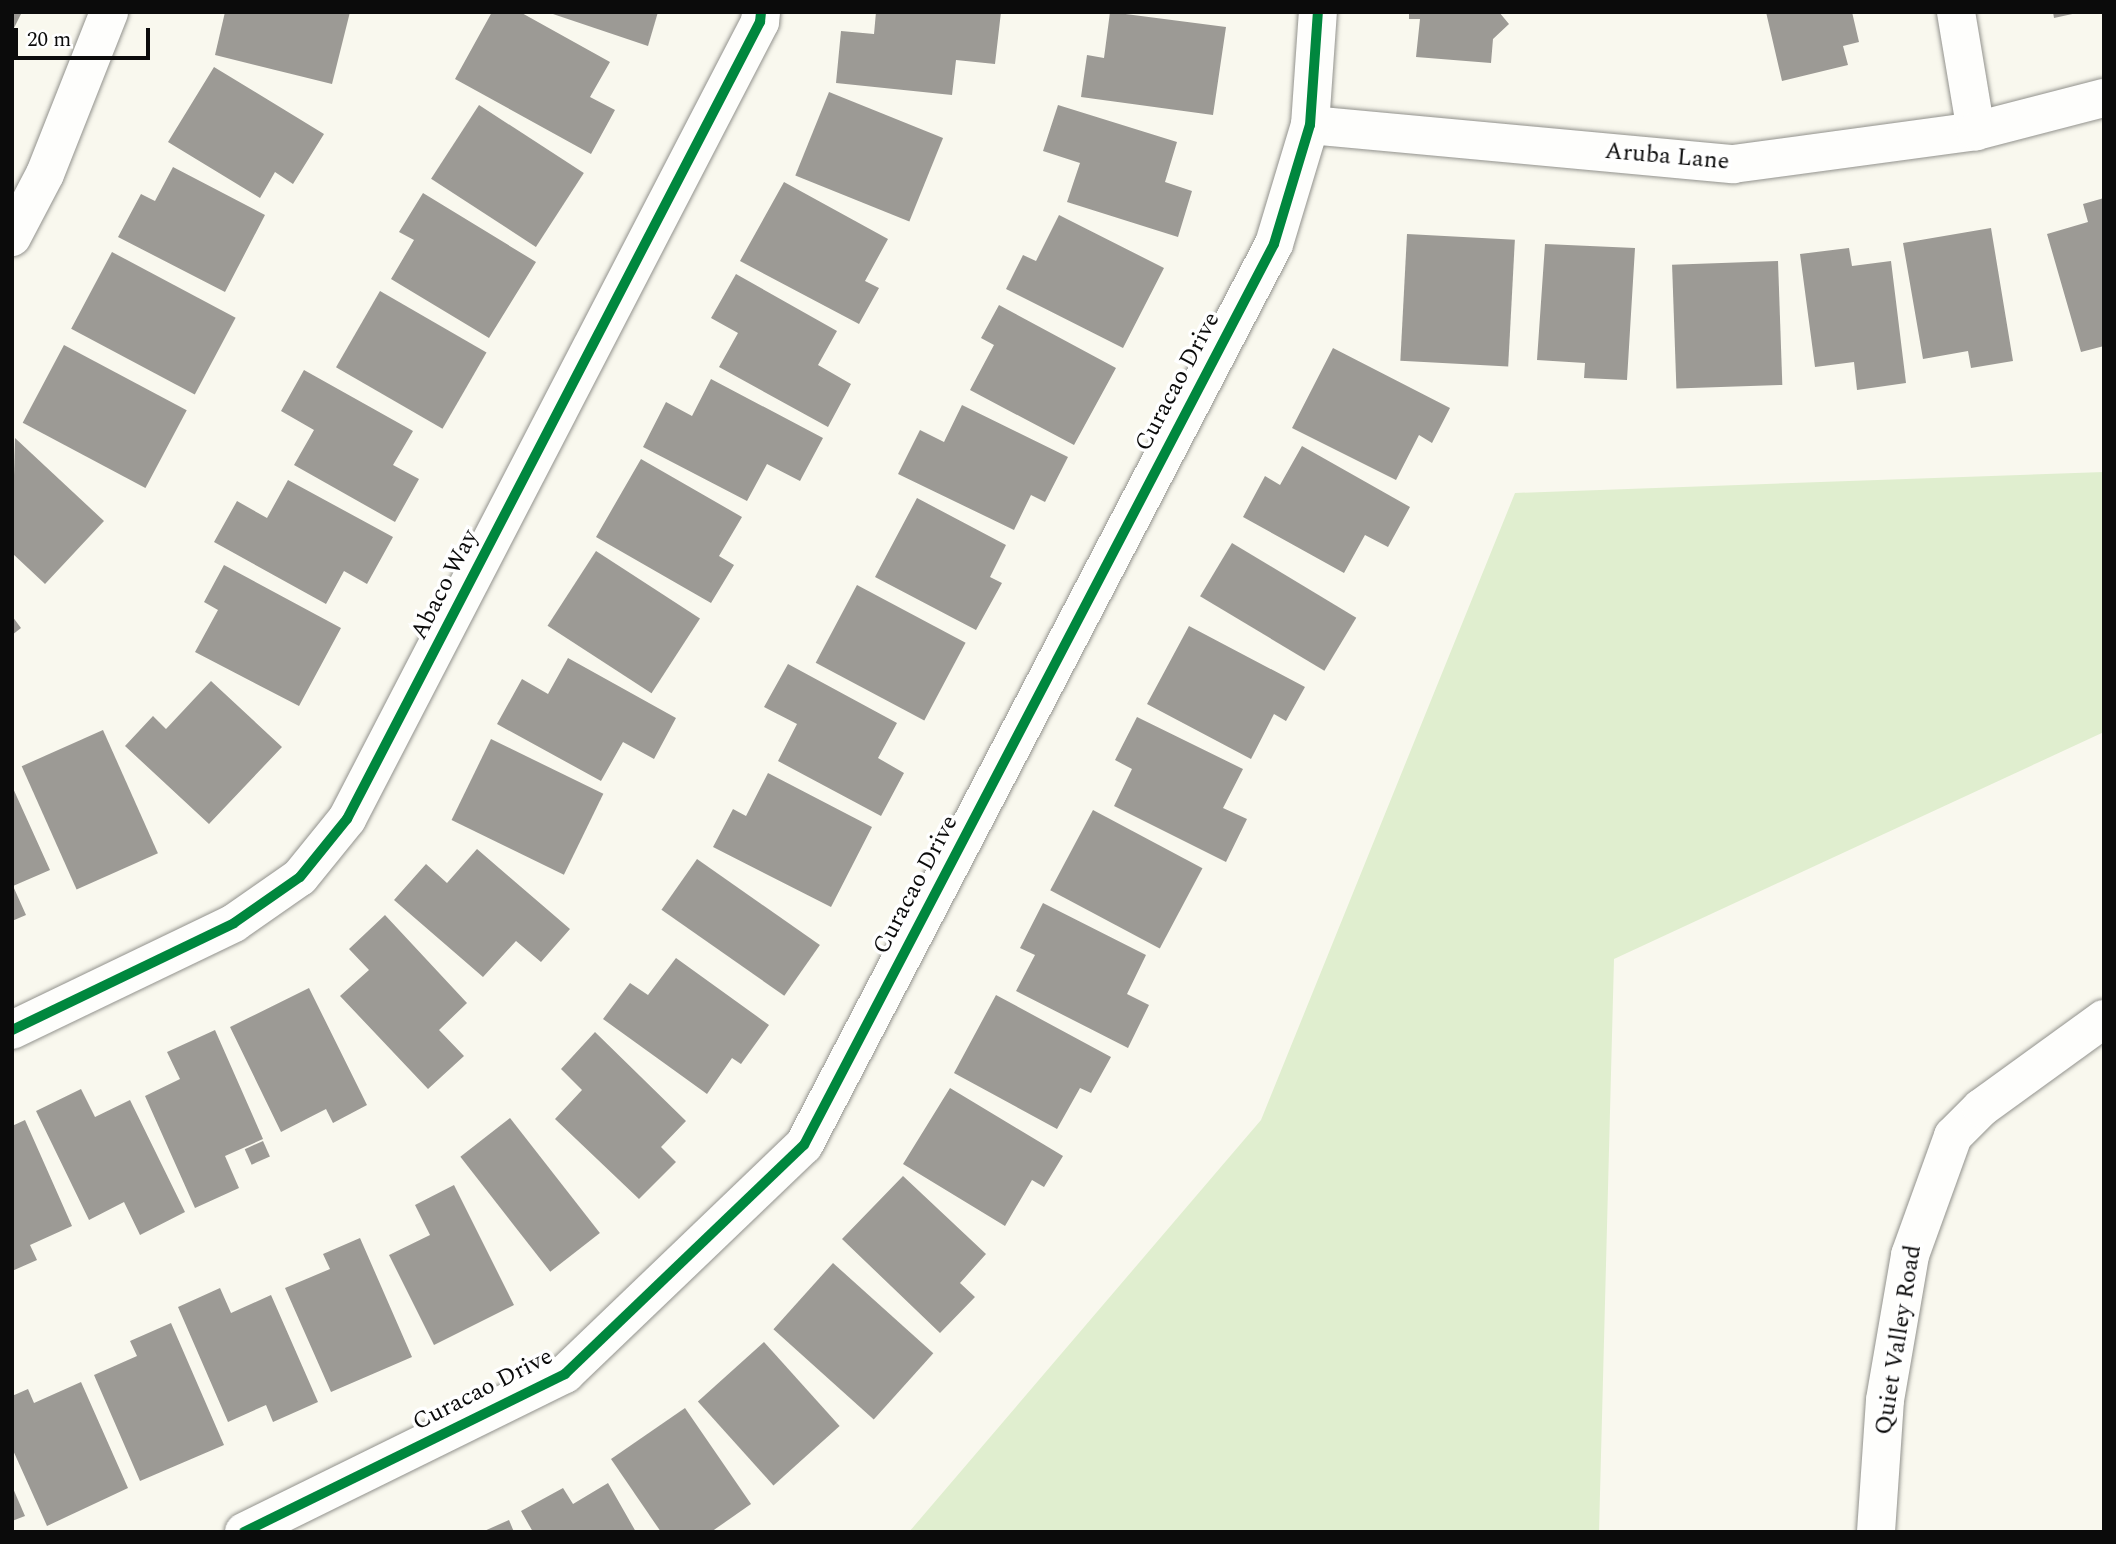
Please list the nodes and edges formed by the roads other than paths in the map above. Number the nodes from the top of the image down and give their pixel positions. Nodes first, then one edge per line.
1 (109, 12) edge
2 (761, 12) edge
3 (1318, 12) edge
4 (1956, 12) edge
5 (2104, 97) edge
6 (1310, 125) junction
7 (1976, 131) junction
8 (12, 237) edge
9 (2104, 1019) edge
10 (12, 1030) edge
11 (244, 1532) edge
12 (1876, 1532) edge

1 - 8 street
2 - 10 street, Abaco Way
3 - 6 street, Curacao Drive
4 - 7 street
5 - 7 street, Aruba Lane
6 - 7 street, Aruba Lane
6 - 11 street, Curacao Drive
9 - 12 street, Quiet Valley Road

